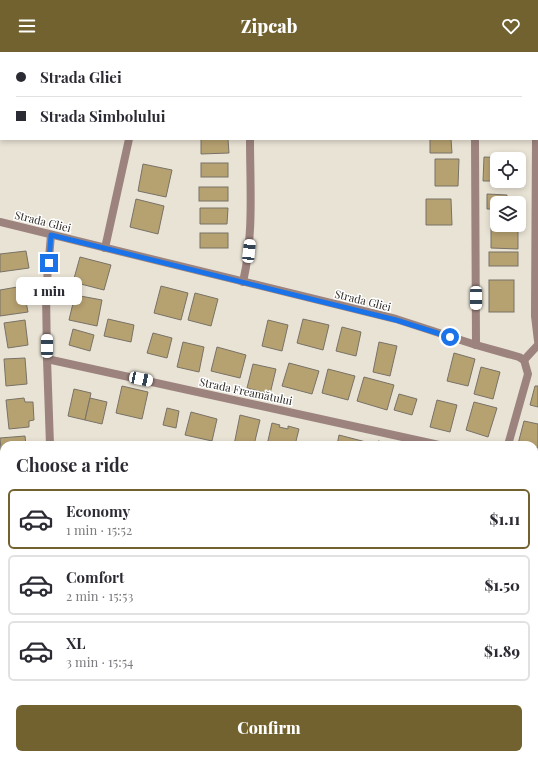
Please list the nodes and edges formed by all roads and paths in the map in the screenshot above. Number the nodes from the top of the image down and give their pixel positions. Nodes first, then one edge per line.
1 (129, 140) edge
2 (250, 140) edge
3 (475, 140) edge
4 (536, 140) edge
5 (0, 222) edge
6 (51, 235) junction
7 (105, 248) junction
8 (243, 282) junction
9 (538, 341) edge
10 (476, 345) junction
11 (538, 345) edge
12 (47, 359) junction
13 (524, 360) junction
14 (50, 441) edge
15 (421, 441) edge
16 (509, 441) edge

1 - 7 street
2 - 8 street
3 - 10 street
4 - 9 street
5 - 6 street, Strada Gliei
6 - 7 street, Strada Gliei
6 - 12 street
7 - 8 street, Strada Gliei
8 - 10 street, Strada Gliei
10 - 13 street, Strada Gliei
11 - 13 street
12 - 14 street
12 - 15 street, Strada Freamătului
13 - 16 street

